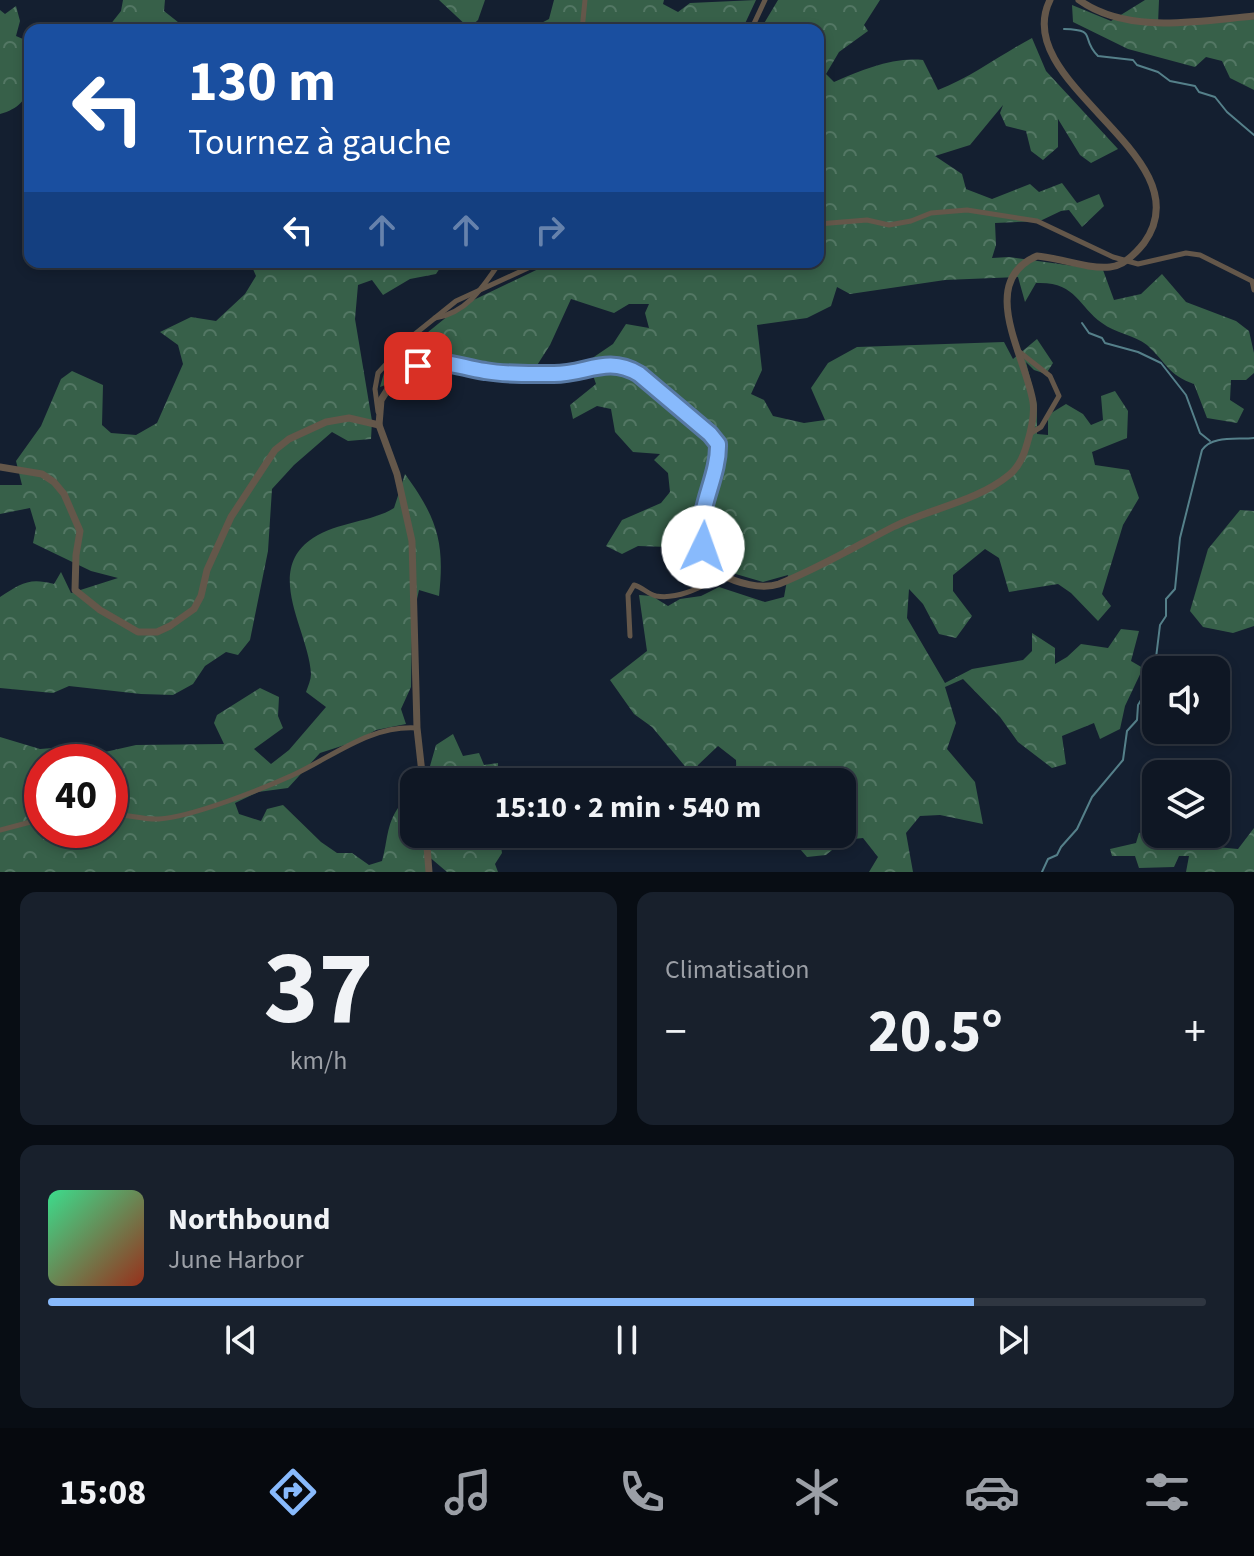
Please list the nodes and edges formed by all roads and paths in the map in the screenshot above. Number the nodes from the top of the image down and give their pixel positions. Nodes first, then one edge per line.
1 (585, 0) edge
2 (765, 0) edge
3 (1050, 0) edge
4 (1079, 0) edge
5 (1254, 16) edge
6 (583, 24) edge
7 (754, 24) edge
8 (824, 224) edge
9 (1124, 261) junction
10 (496, 268) edge
11 (528, 268) edge
12 (479, 290) junction
13 (1254, 290) edge
14 (1017, 350) junction
15 (379, 425) junction
16 (1030, 434) junction
17 (0, 467) edge
18 (723, 575) junction
19 (630, 636) dead end
20 (417, 728) junction
21 (421, 768) edge
22 (128, 816) edge
23 (24, 824) edge
24 (0, 830) edge
25 (427, 848) edge
26 (429, 872) edge

1 - 6 street
2 - 7 street
3 - 9 street
4 - 5 street
8 - 9 street
9 - 13 street
9 - 14 street
10 - 12 street
11 - 12 street
12 - 15 street
14 - 16 street
14 - 16 street
15 - 17 street
15 - 18 street
15 - 20 street
16 - 18 street
18 - 19 street
20 - 21 street
20 - 22 street
23 - 24 street
25 - 26 street

